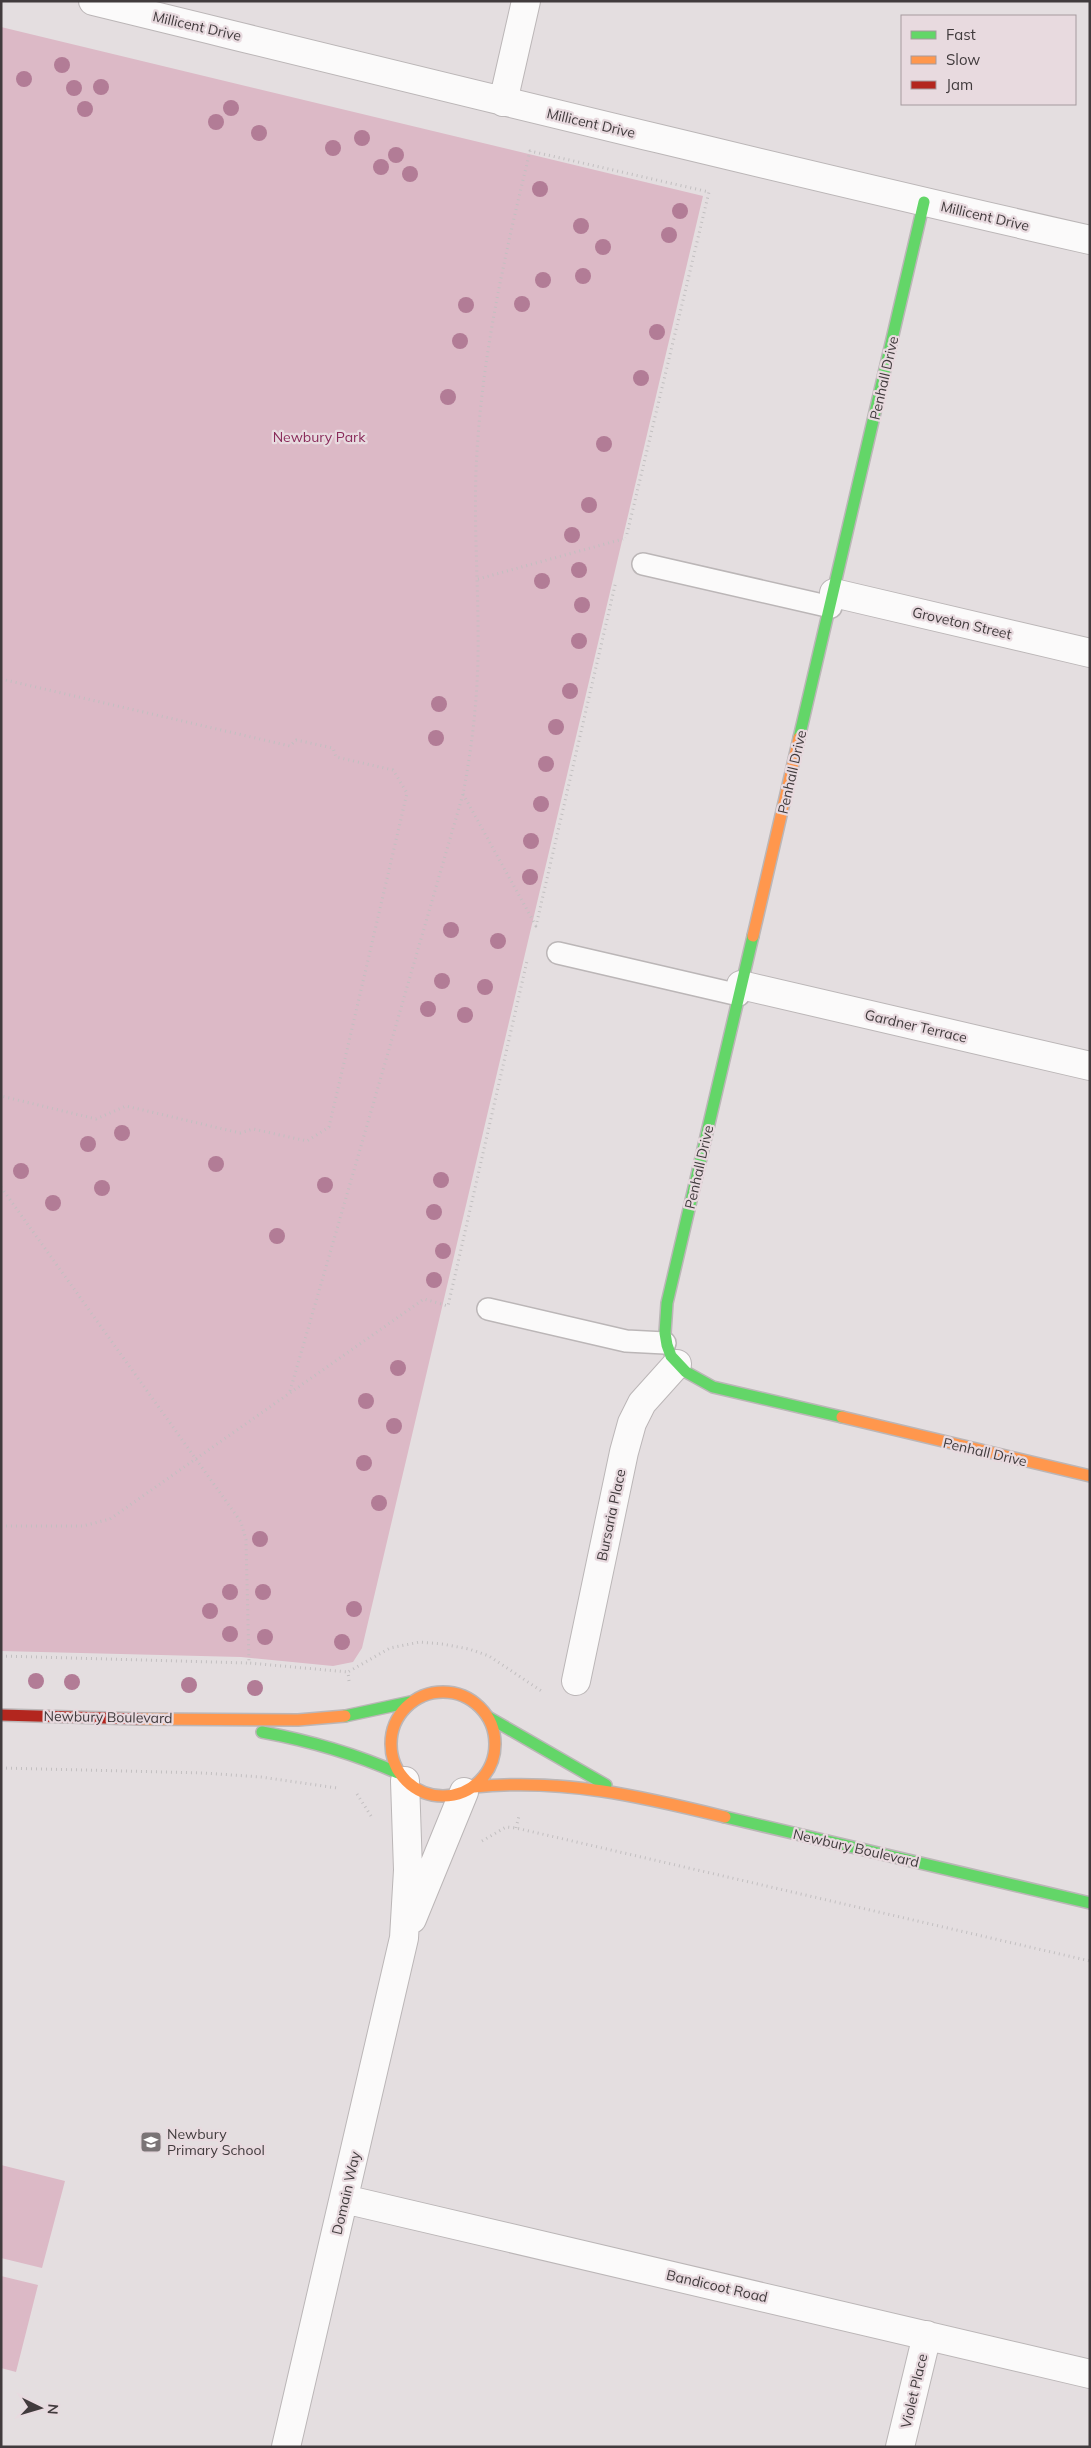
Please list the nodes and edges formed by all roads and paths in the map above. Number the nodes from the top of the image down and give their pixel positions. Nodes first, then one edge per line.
1 (526, 1) edge
2 (108, 3) edge
3 (503, 102) junction
4 (924, 202) junction
5 (1090, 240) edge
6 (626, 538) junction
7 (624, 546) dead end
8 (644, 564) dead end
9 (617, 578) dead end
10 (478, 579) junction
11 (833, 600) junction
12 (1090, 654) edge
13 (1, 678) edge
14 (463, 794) junction
15 (536, 926) junction
16 (534, 934) dead end
17 (558, 953) dead end
18 (528, 959) dead end
19 (740, 990) junction
20 (1090, 1066) edge
21 (1, 1096) edge
22 (1, 1187) edge
23 (488, 1309) dead end
24 (671, 1353) junction
25 (290, 1391) junction
26 (196, 1458) junction
27 (1090, 1476) edge
28 (1, 1526) edge
29 (1, 1656) edge
30 (249, 1663) junction
31 (348, 1672) dead end
32 (576, 1681) dead end
33 (410, 1702) junction
34 (1, 1715) edge
35 (488, 1717) junction
36 (215, 1720) junction
37 (1, 1768) edge
38 (402, 1777) junction
39 (341, 1788) dead end
40 (469, 1790) junction
41 (622, 1793) junction
42 (516, 1828) dead end
43 (1090, 1903) edge
44 (404, 1938) junction
45 (1090, 1961) edge
46 (344, 2199) junction
47 (927, 2335) junction
48 (1090, 2374) edge
49 (286, 2447) edge
50 (900, 2447) edge

1 - 3 street
2 - 3 street, Millicent Drive
3 - 4 street, Millicent Drive
4 - 5 street, Millicent Drive
4 - 11 street, Penhall Drive
6 - 7 path
6 - 10 path
6 - 10 path
8 - 11 lane, Groveton Street
9 - 15 path
10 - 14 path
11 - 12 street, Groveton Street
11 - 19 street, Penhall Drive
13 - 21 path
14 - 15 path
14 - 25 path
15 - 16 path
17 - 19 lane, Gardner Terrace
18 - 25 path
19 - 20 street, Gardner Terrace
19 - 24 street, Penhall Drive
22 - 26 path
23 - 24 lane
24 - 27 street, Penhall Drive
24 - 32 street, Bursaria Place
25 - 26 path
26 - 28 path
26 - 30 path
29 - 30 path
30 - 31 path
33 - 35 street
33 - 36 street, Newbury Boulevard
33 - 38 street
34 - 36 street, Newbury Boulevard
35 - 40 street
35 - 41 street, Newbury Boulevard
36 - 38 street, Newbury Boulevard
37 - 39 path
38 - 40 street
38 - 44 street, Domain Way
40 - 41 street, Newbury Boulevard
40 - 44 street, Domain Way
41 - 43 street, Newbury Boulevard
42 - 45 path
44 - 46 street, Domain Way
46 - 47 street, Bandicoot Road
46 - 49 street, Domain Way
47 - 48 street, Bandicoot Road
47 - 50 street, Violet Place

